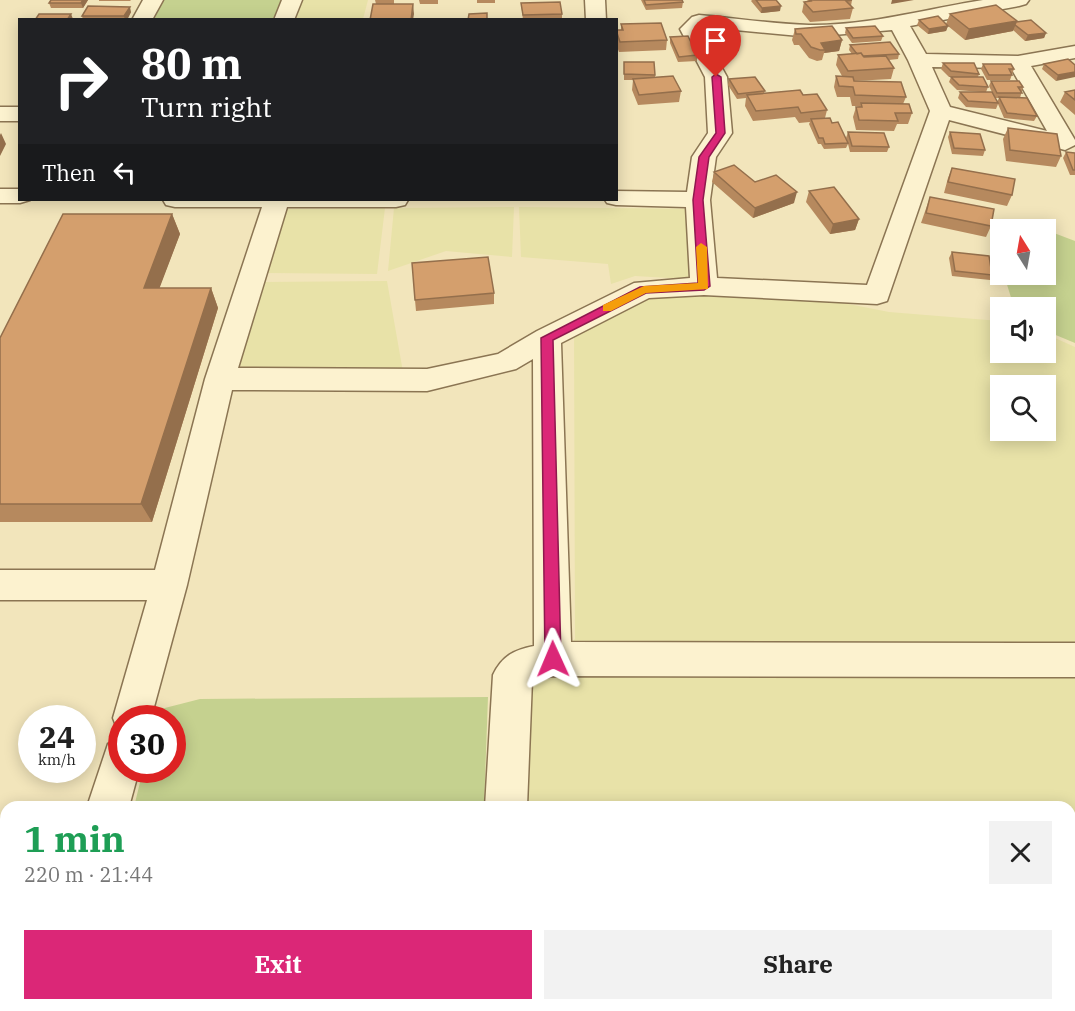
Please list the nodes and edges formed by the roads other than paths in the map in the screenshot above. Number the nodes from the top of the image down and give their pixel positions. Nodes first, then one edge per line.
1 (153, 0) edge
2 (292, 0) edge
3 (595, 0) edge
4 (1019, 0) edge
5 (698, 10) edge
6 (143, 18) edge
7 (285, 18) edge
8 (596, 18) edge
9 (899, 23) junction
10 (1075, 52) edge
11 (919, 60) junction
12 (1018, 62) junction
13 (941, 111) junction
14 (0, 114) edge
15 (18, 114) edge
16 (0, 196) edge
17 (18, 196) edge
18 (618, 198) edge
19 (698, 200) junction
20 (277, 201) edge
21 (704, 286) junction
22 (547, 338) junction
23 (220, 379) junction
24 (0, 585) edge
25 (169, 585) junction
26 (553, 659) junction
27 (1075, 660) edge
28 (136, 705) edge
29 (115, 783) edge
30 (110, 801) edge
31 (506, 801) edge

1 - 6 street
2 - 7 street
3 - 8 street
4 - 9 street
5 - 9 street
5 - 19 street
9 - 11 street
10 - 12 street
11 - 12 street
11 - 13 street
12 - 13 street
13 - 21 street
14 - 15 street
16 - 17 street
18 - 19 street
19 - 21 street
20 - 23 street
21 - 22 street
22 - 23 street
22 - 26 street
23 - 25 street
24 - 25 street
25 - 28 street
26 - 27 street
26 - 31 street
29 - 30 street

